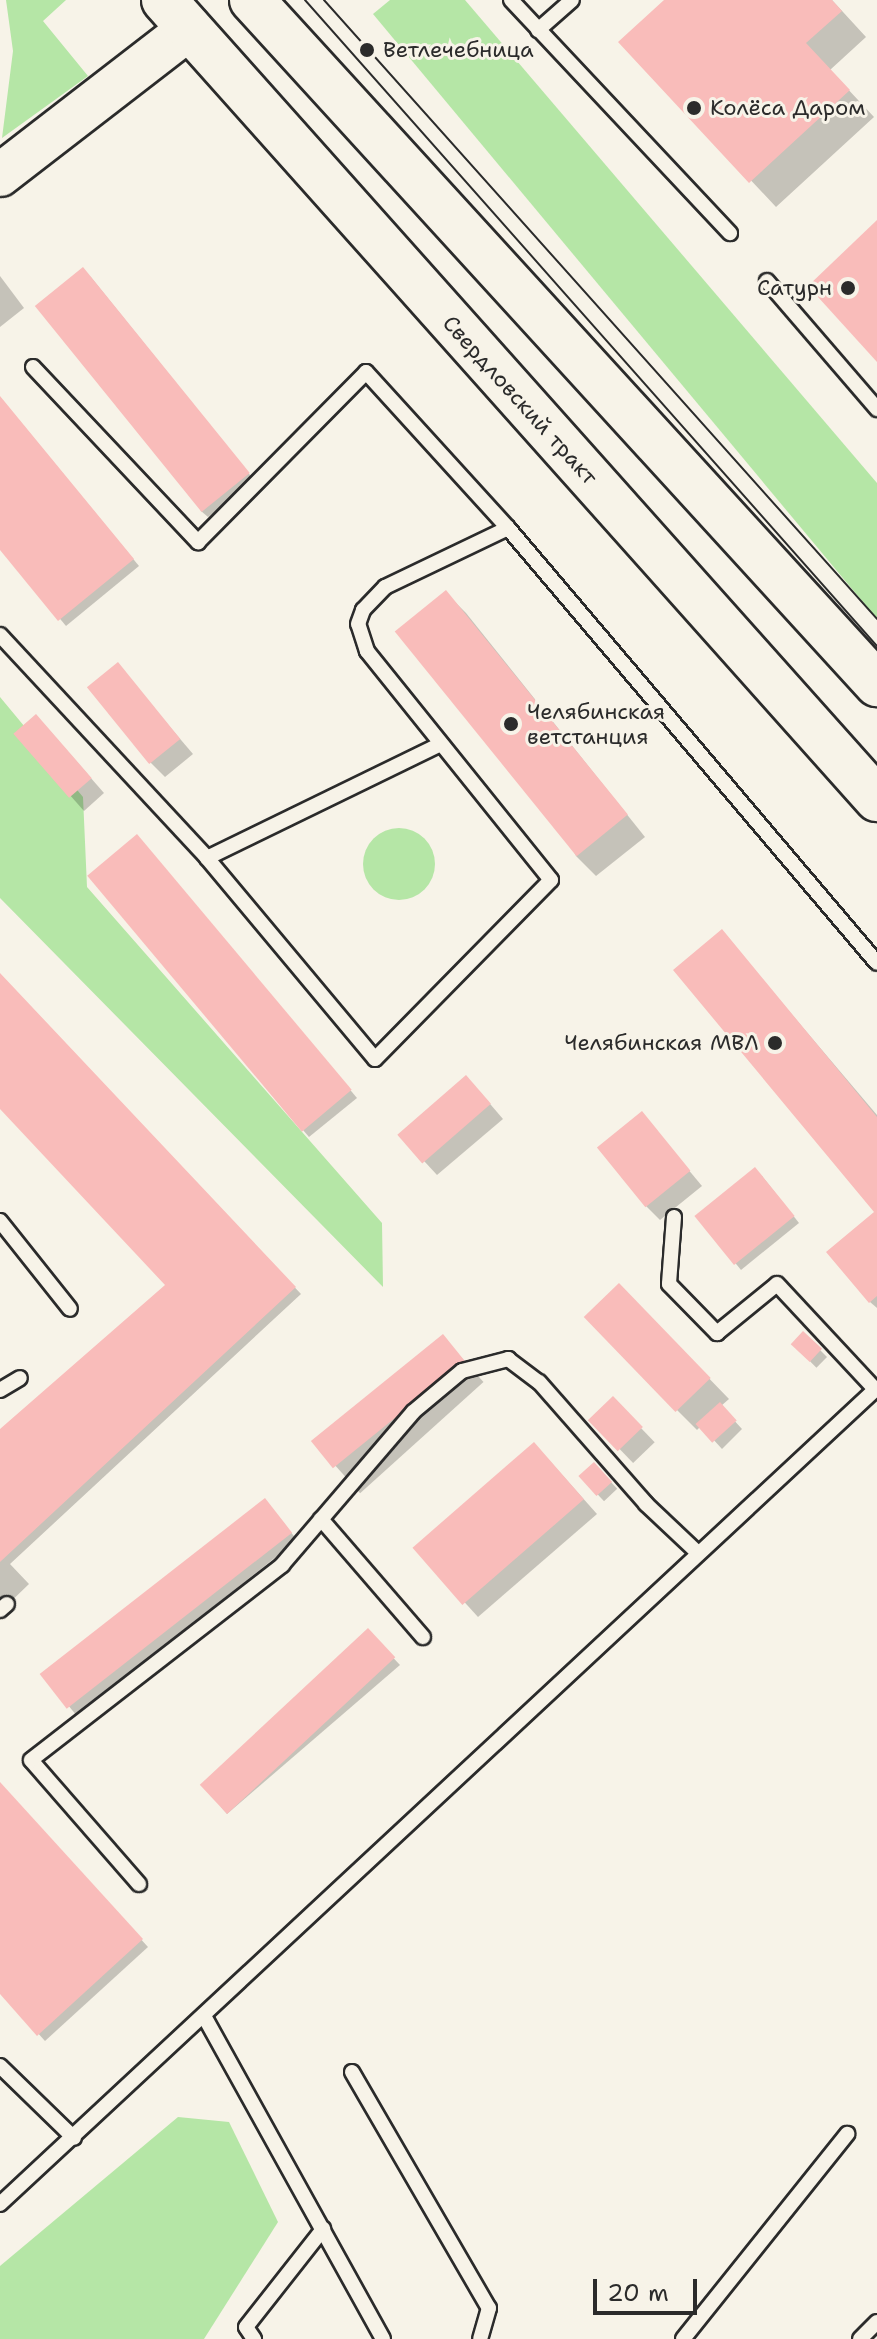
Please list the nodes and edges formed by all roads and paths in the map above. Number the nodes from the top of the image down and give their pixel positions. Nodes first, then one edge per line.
1 (226, 0) edge
2 (252, 0) edge
3 (511, 0) edge
4 (572, 0) edge
5 (177, 14) edge
6 (538, 30) junction
7 (0, 175) edge
8 (730, 233) dead end
9 (767, 281) dead end
10 (33, 367) dead end
11 (877, 409) edge
12 (508, 528) junction
13 (0, 635) edge
14 (877, 684) edge
15 (441, 744) junction
16 (877, 799) edge
17 (207, 858) junction
18 (877, 963) edge
19 (674, 1217) dead end
20 (0, 1221) edge
21 (70, 1309) dead end
22 (20, 1378) dead end
23 (876, 1388) edge
24 (0, 1390) edge
25 (321, 1519) junction
26 (698, 1553) junction
27 (423, 1637) dead end
28 (139, 1884) dead end
29 (204, 2016) junction
30 (0, 2066) edge
31 (352, 2072) dead end
32 (847, 2134) dead end
33 (74, 2138) junction
34 (0, 2204) edge
35 (323, 2229) junction
36 (877, 2322) edge
37 (254, 2339) edge
38 (383, 2339) edge
39 (480, 2339) edge
40 (683, 2339) edge
41 (860, 2339) edge

1 - 5 main road
2 - 14 main road
3 - 6 lane
4 - 6 lane
5 - 7 main road
5 - 16 main road, Свердловский тракт
6 - 8 lane
9 - 11 lane
10 - 12 lane
12 - 15 lane
12 - 18 lane
13 - 17 lane
15 - 17 lane
15 - 17 lane
19 - 23 lane
20 - 21 lane
22 - 24 lane
23 - 26 lane
25 - 26 lane
25 - 27 lane
25 - 28 lane
26 - 29 lane
29 - 33 lane
29 - 35 lane
30 - 33 lane
31 - 39 lane
32 - 40 lane
33 - 34 lane
35 - 37 lane
35 - 38 lane
36 - 41 lane

